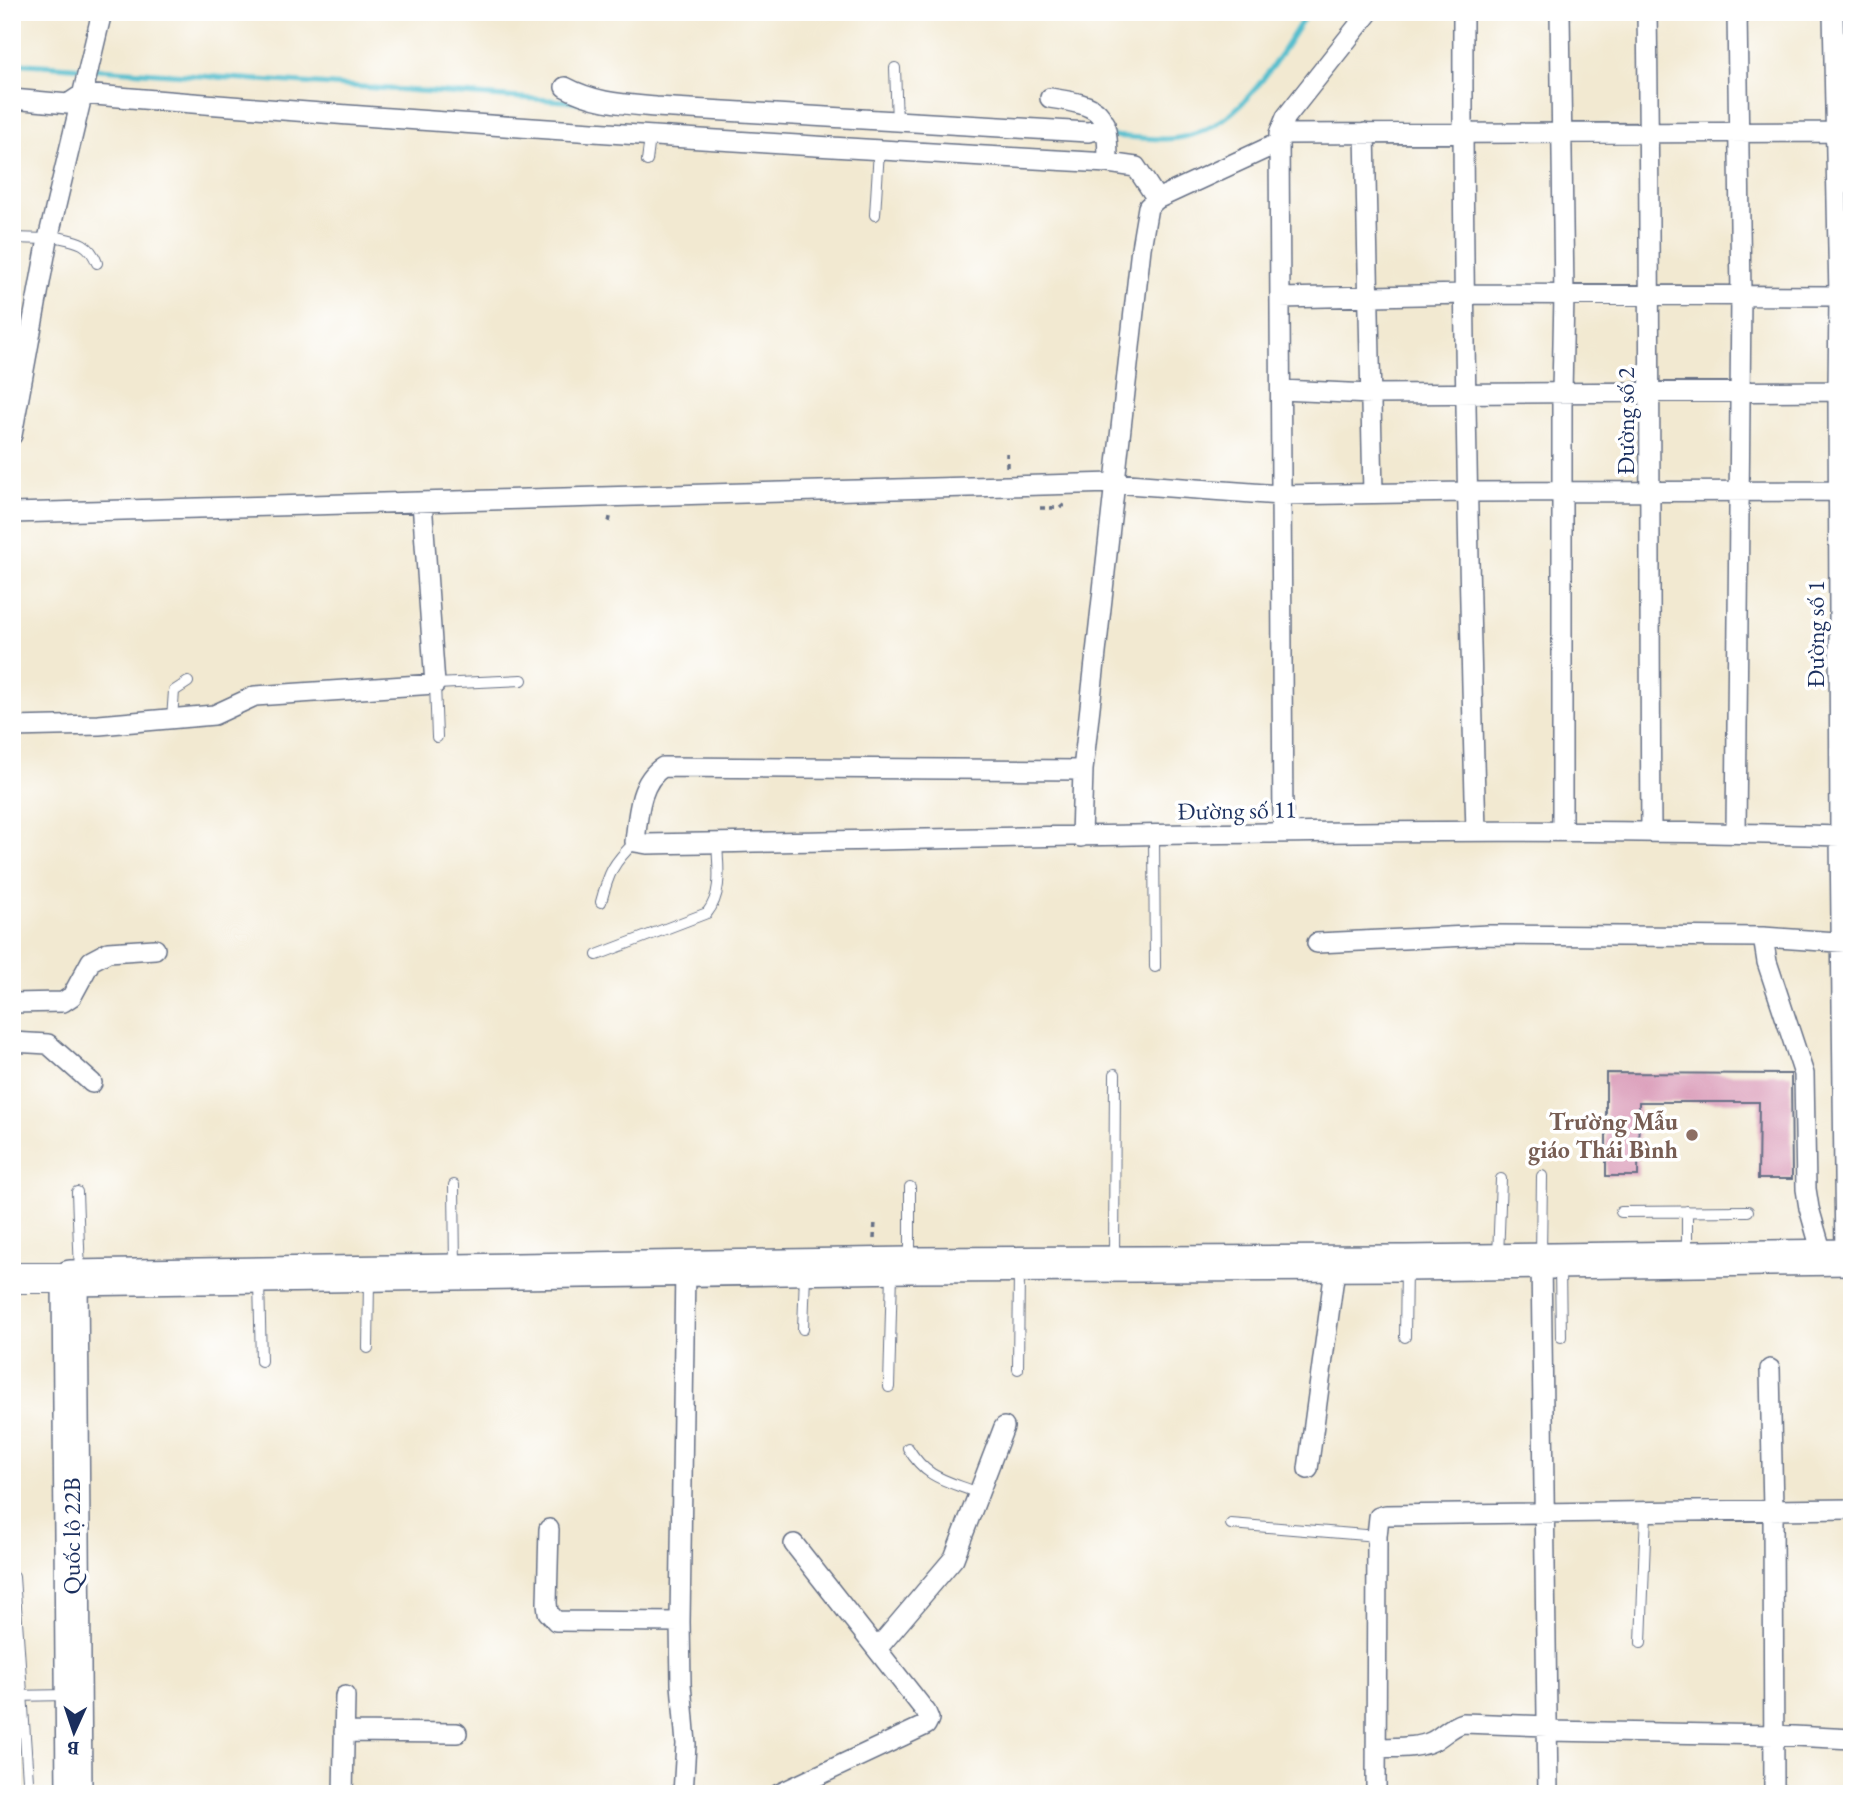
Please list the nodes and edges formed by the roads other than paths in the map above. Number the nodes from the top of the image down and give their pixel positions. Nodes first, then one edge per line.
1 (102, 12) edge
2 (1368, 12) edge
3 (1463, 12) edge
4 (1560, 12) edge
5 (1647, 12) edge
6 (1737, 12) edge
7 (1833, 12) edge
8 (895, 68) dead end
9 (565, 87) dead end
10 (84, 88) junction
11 (1049, 98) dead end
12 (12, 99) edge
13 (897, 121) junction
14 (1463, 132) junction
15 (1561, 132) junction
16 (1649, 132) junction
17 (1740, 132) junction
18 (1835, 132) junction
19 (1366, 133) junction
20 (650, 137) junction
21 (1279, 139) junction
22 (1107, 142) junction
23 (879, 150) junction
24 (647, 160) dead end
25 (1157, 199) junction
26 (875, 215) dead end
27 (48, 237) junction
28 (12, 238) edge
29 (97, 263) dead end
30 (1466, 295) junction
31 (1564, 295) junction
32 (1651, 295) junction
33 (1741, 295) junction
34 (1370, 296) junction
35 (1839, 296) junction
36 (1280, 298) junction
37 (1281, 390) junction
38 (1739, 391) junction
39 (1838, 391) junction
40 (1562, 392) junction
41 (1649, 392) junction
42 (1464, 393) junction
43 (1371, 394) junction
44 (12, 435) edge
45 (1114, 483) junction
46 (1561, 491) junction
47 (1649, 491) junction
48 (1738, 491) junction
49 (1839, 491) junction
50 (1466, 492) junction
51 (1373, 494) junction
52 (1280, 495) junction
53 (422, 502) junction
54 (12, 513) edge
55 (522, 680) dead end
56 (188, 682) dead end
57 (435, 684) junction
58 (172, 719) junction
59 (12, 727) edge
60 (437, 737) dead end
61 (1083, 769) junction
62 (1476, 831) junction
63 (1562, 831) junction
64 (1651, 831) junction
65 (1283, 833) junction
66 (1736, 833) junction
67 (1154, 836) junction
68 (1840, 836) junction
69 (1081, 837) junction
70 (635, 842) junction
71 (717, 843) junction
72 (601, 902) dead end
73 (1763, 937) junction
74 (1317, 943) dead end
75 (1847, 943) edge
76 (155, 949) dead end
77 (597, 955) dead end
78 (1155, 967) dead end
79 (12, 1003) edge
80 (12, 1042) edge
81 (1115, 1074) dead end
82 (92, 1083) dead end
83 (1542, 1176) dead end
84 (1501, 1179) dead end
85 (454, 1185) dead end
86 (911, 1188) dead end
87 (77, 1192) dead end
88 (1687, 1211) junction
89 (1748, 1211) dead end
90 (1621, 1212) dead end
91 (1840, 1257) edge
92 (1687, 1259) junction
93 (1498, 1261) junction
94 (1550, 1261) junction
95 (1336, 1262) junction
96 (1115, 1263) junction
97 (1406, 1263) junction
98 (1019, 1264) junction
99 (901, 1265) junction
100 (805, 1266) junction
101 (685, 1268) junction
102 (455, 1272) junction
103 (369, 1273) junction
104 (259, 1275) junction
105 (12, 1278) edge
106 (75, 1278) junction
107 (803, 1329) dead end
108 (1405, 1337) dead end
109 (1561, 1337) dead end
110 (368, 1348) dead end
111 (261, 1361) dead end
112 (1018, 1369) dead end
113 (1770, 1370) dead end
114 (889, 1387) dead end
115 (1004, 1427) dead end
116 (908, 1448) dead end
117 (1308, 1469) dead end
118 (978, 1493) junction
119 (1852, 1509) edge
120 (1773, 1510) junction
121 (1646, 1512) junction
122 (1544, 1513) junction
123 (1231, 1524) dead end
124 (548, 1530) dead end
125 (1377, 1535) junction
126 (794, 1544) dead end
127 (14, 1577) edge
128 (680, 1622) junction
129 (1641, 1643) dead end
130 (877, 1649) junction
131 (72, 1695) junction
132 (17, 1696) edge
133 (345, 1696) dead end
134 (1548, 1729) junction
135 (344, 1732) junction
136 (457, 1733) dead end
137 (1774, 1735) junction
138 (1852, 1739) edge
139 (1377, 1748) junction
140 (27, 1780) dead end
141 (74, 1794) edge
142 (343, 1794) edge
143 (683, 1794) edge
144 (779, 1794) edge
145 (1376, 1794) edge
146 (1548, 1794) edge
147 (1774, 1794) edge

1 - 10 street
2 - 21 street
3 - 14 street
4 - 15 street
5 - 16 street, Đường số 2
6 - 17 street
7 - 18 street, Đường số 1
8 - 13 lane
9 - 13 street
10 - 12 street
10 - 20 street
10 - 27 street
11 - 22 street
13 - 22 street
14 - 15 street
14 - 19 street
14 - 30 street
15 - 16 street
15 - 31 street
16 - 17 street
16 - 32 street, Đường số 2
17 - 18 street
17 - 33 street
18 - 35 street, Đường số 1
19 - 21 street
19 - 34 street
20 - 23 street
20 - 24 lane
21 - 25 street
21 - 36 street
22 - 23 street
22 - 25 street
23 - 26 lane
25 - 45 street
27 - 28 lane
27 - 29 lane
27 - 44 street
30 - 31 street
30 - 34 street
30 - 42 street
31 - 32 street
31 - 40 street
32 - 33 street
32 - 41 street, Đường số 2
33 - 35 street
33 - 38 street
34 - 36 street
34 - 43 street
35 - 39 street, Đường số 1
36 - 37 street
37 - 43 street
37 - 52 street
38 - 39 street
38 - 41 street
38 - 48 street
39 - 49 street, Đường số 1
40 - 41 street
40 - 42 street
40 - 46 street
41 - 47 street, Đường số 2
42 - 43 street
42 - 50 street
43 - 51 street
45 - 52 street
45 - 53 street
45 - 61 street
46 - 47 street
46 - 50 street
46 - 63 street
47 - 48 street
47 - 64 street, Đường số 2
48 - 49 street
48 - 66 street
49 - 68 street, Đường số 1
50 - 51 street
50 - 62 street
51 - 52 street
52 - 65 street
53 - 54 street
53 - 57 street
55 - 57 lane
56 - 58 lane
57 - 58 street
57 - 60 lane
58 - 59 street
61 - 69 street
61 - 70 street
62 - 63 street, Đường số 11
62 - 65 street, Đường số 11
63 - 64 street, Đường số 11
64 - 66 street, Đường số 11
65 - 67 street, Đường số 11
66 - 68 street, Đường số 11
67 - 69 street, Đường số 11
67 - 78 lane
68 - 75 street, Đường số 1
69 - 71 street, Đường số 11
70 - 71 street, Đường số 11
70 - 72 lane
71 - 77 lane
73 - 74 street
73 - 75 street
73 - 91 street
75 - 91 street, Đường số 1
76 - 79 street
80 - 82 street
81 - 96 lane
83 - 94 lane
84 - 93 lane
85 - 102 lane
86 - 99 lane
87 - 106 lane
88 - 89 lane
88 - 90 lane
88 - 92 lane
91 - 92 highway
92 - 94 highway
93 - 94 highway
93 - 97 highway
94 - 109 lane
94 - 122 street
95 - 96 highway
95 - 97 highway
95 - 117 street
96 - 98 highway
97 - 108 lane
98 - 99 highway
98 - 112 lane
99 - 100 highway
99 - 114 lane
100 - 101 highway
100 - 107 lane
101 - 102 highway
101 - 128 street
102 - 103 highway
103 - 104 highway
103 - 110 lane
104 - 106 highway
104 - 111 lane
105 - 106 main road
106 - 131 highway, Quốc lộ 22B
113 - 120 street
115 - 118 street
116 - 118 lane
118 - 130 street
119 - 120 street
120 - 121 street
120 - 137 street
121 - 122 street
121 - 129 lane
122 - 125 street
122 - 134 street
123 - 125 lane
124 - 128 street
125 - 139 street
126 - 130 street
127 - 132 lane
128 - 143 street
130 - 144 street
131 - 132 lane
131 - 141 highway, Quốc lộ 22B
132 - 140 lane
133 - 135 street
134 - 137 street
134 - 139 street
134 - 146 street
135 - 136 street
135 - 142 street
137 - 138 street
137 - 147 street
139 - 145 street

